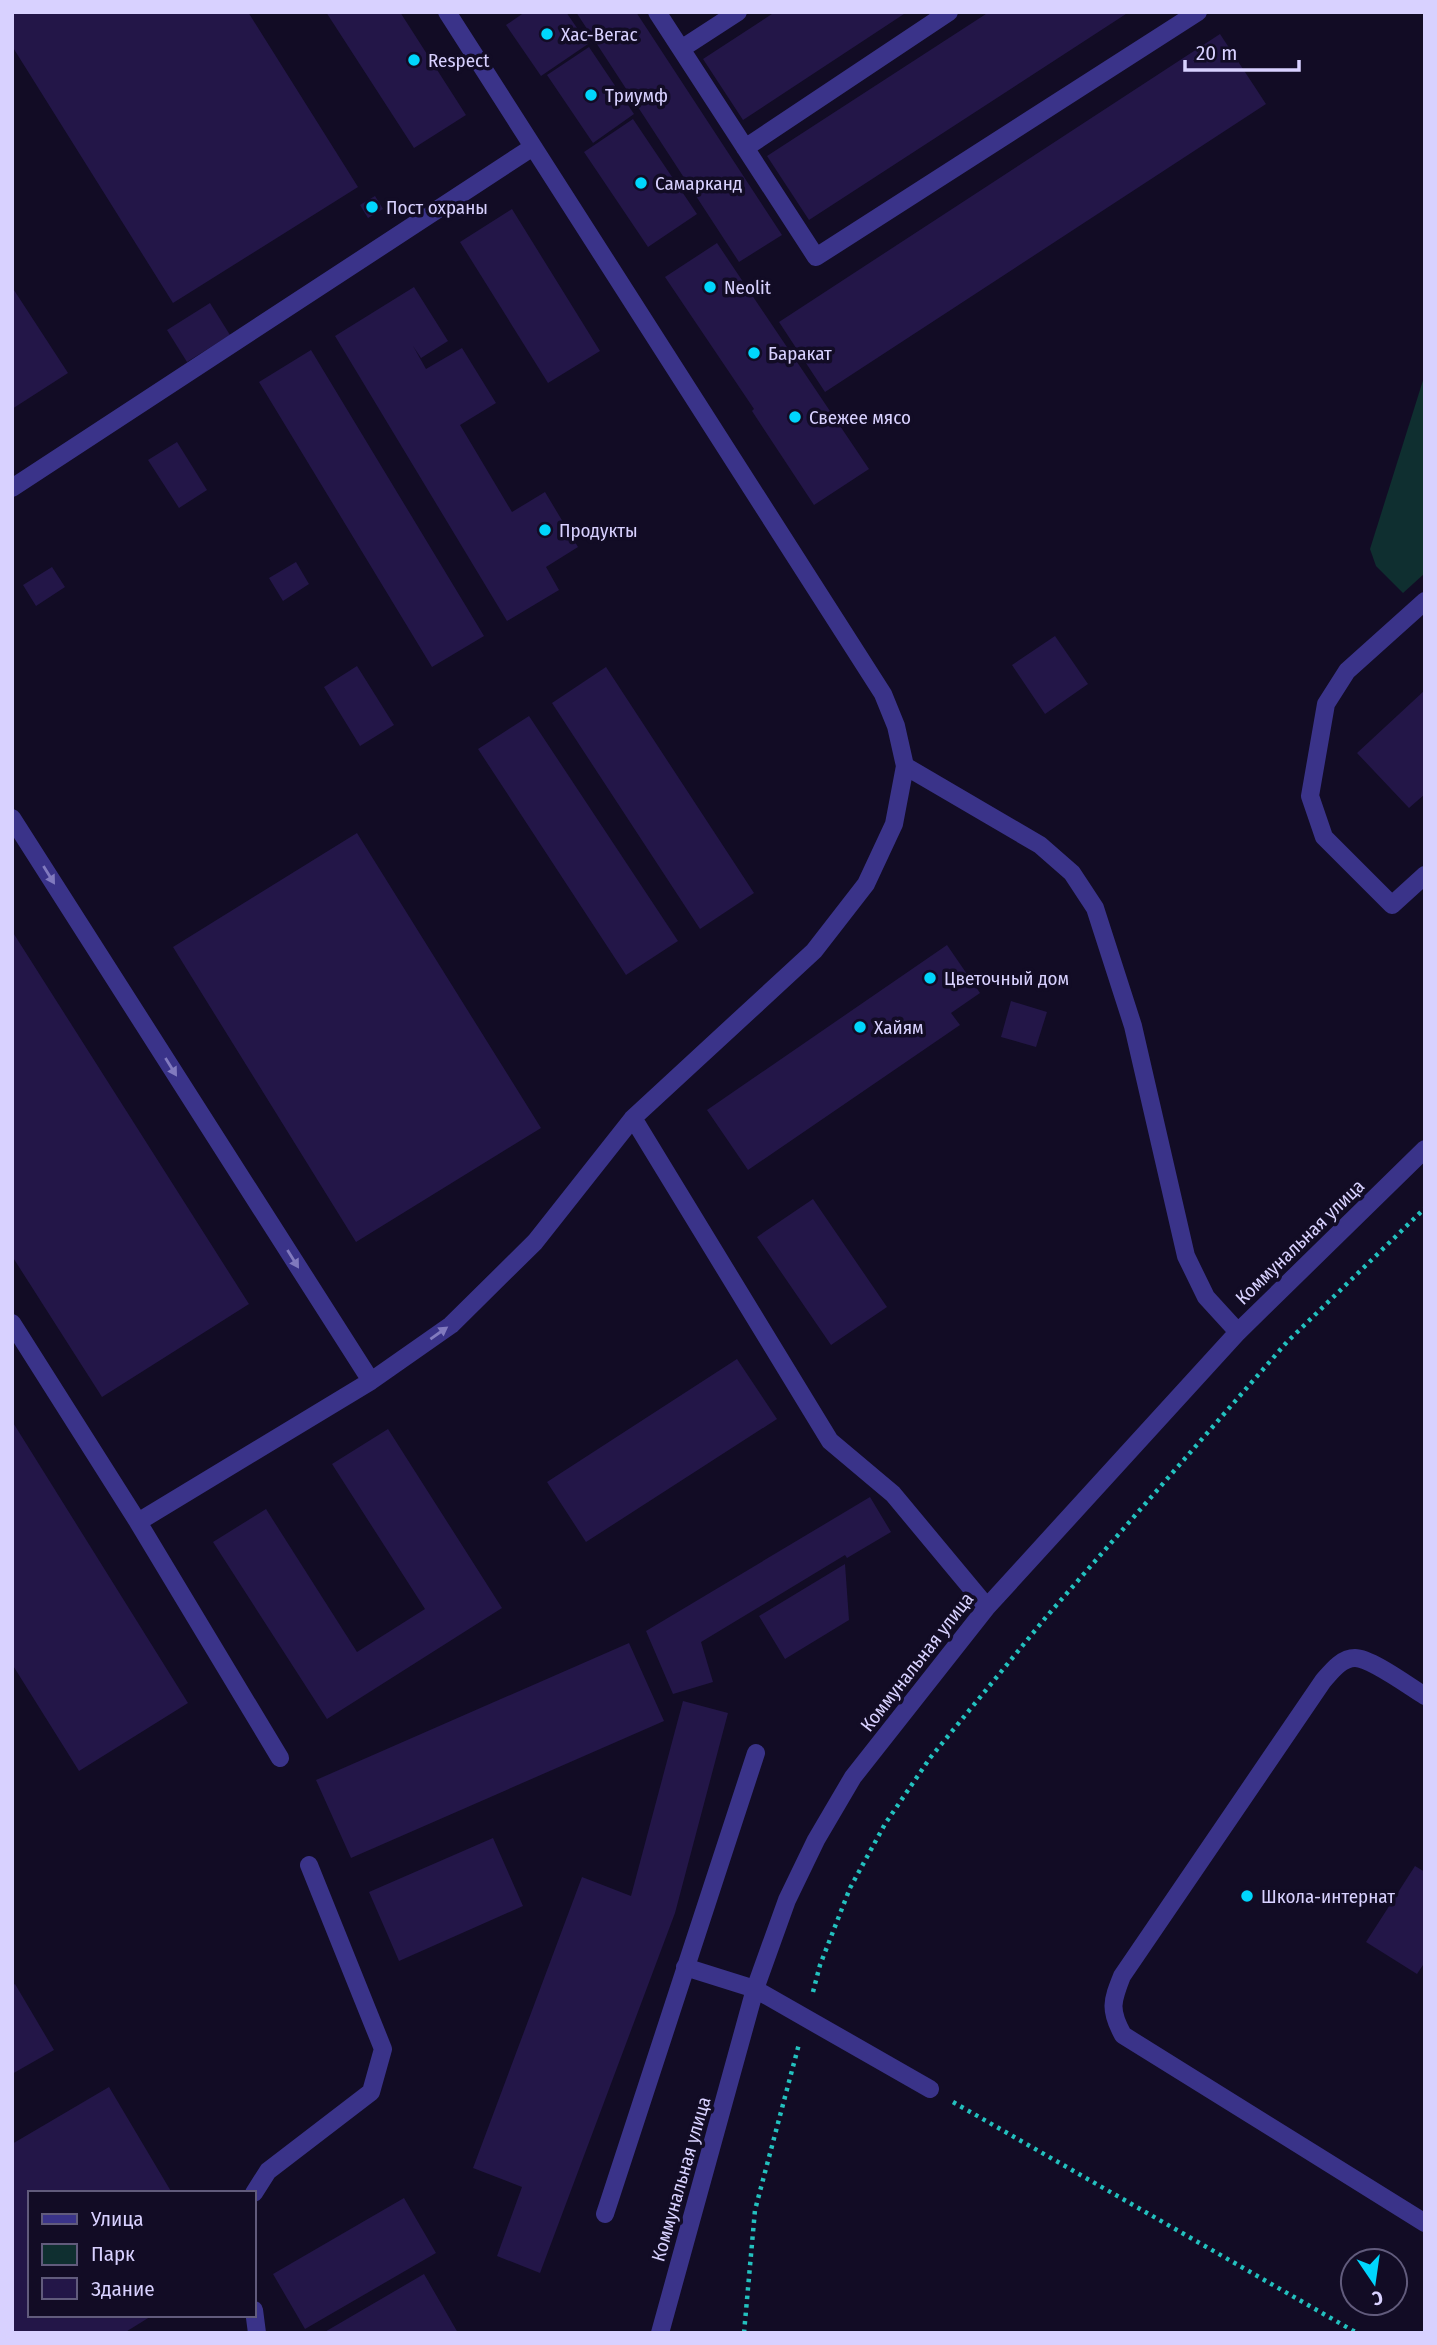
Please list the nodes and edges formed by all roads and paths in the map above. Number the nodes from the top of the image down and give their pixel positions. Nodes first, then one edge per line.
1 (447, 12) edge
2 (657, 12) edge
3 (738, 12) edge
4 (949, 12) edge
5 (1198, 12) edge
6 (681, 49) junction
7 (533, 147) junction
8 (745, 148) junction
9 (12, 488) edge
10 (1425, 601) edge
11 (905, 766) junction
12 (12, 818) edge
13 (1425, 876) edge
14 (633, 1118) junction
15 (1425, 1149) edge
16 (1425, 1208) edge
17 (12, 1323) edge
18 (1238, 1332) junction
19 (370, 1381) junction
20 (138, 1522) junction
21 (987, 1607) junction
22 (1425, 1696) edge
23 (756, 1753) dead end
24 (281, 1758) dead end
25 (309, 1865) dead end
26 (685, 1967) junction
27 (755, 1989) junction
28 (806, 2018) junction
29 (930, 2089) joint
30 (255, 2191) edge
31 (605, 2214) dead end
32 (1425, 2223) edge
33 (660, 2333) edge
34 (744, 2333) edge
35 (1357, 2333) edge

1 - 7 street
2 - 6 street
3 - 6 street
4 - 8 street
5 - 8 street
6 - 8 street
7 - 9 street
7 - 11 street
10 - 13 street
11 - 14 street
11 - 18 street
12 -> 19 street
19 -> 14 street
14 - 21 street
15 - 18 street, Коммунальная улица
16 - 28 path
17 - 20 street
18 - 21 street, Коммунальная улица
19 - 20 street
20 - 24 street
21 - 27 street, Коммунальная улица
22 - 32 street
23 - 26 street
25 - 30 street
26 - 27 street
26 - 31 street
27 - 28 street
27 - 33 street, Коммунальная улица
28 - 29 street
28 - 34 path
29 - 35 path

